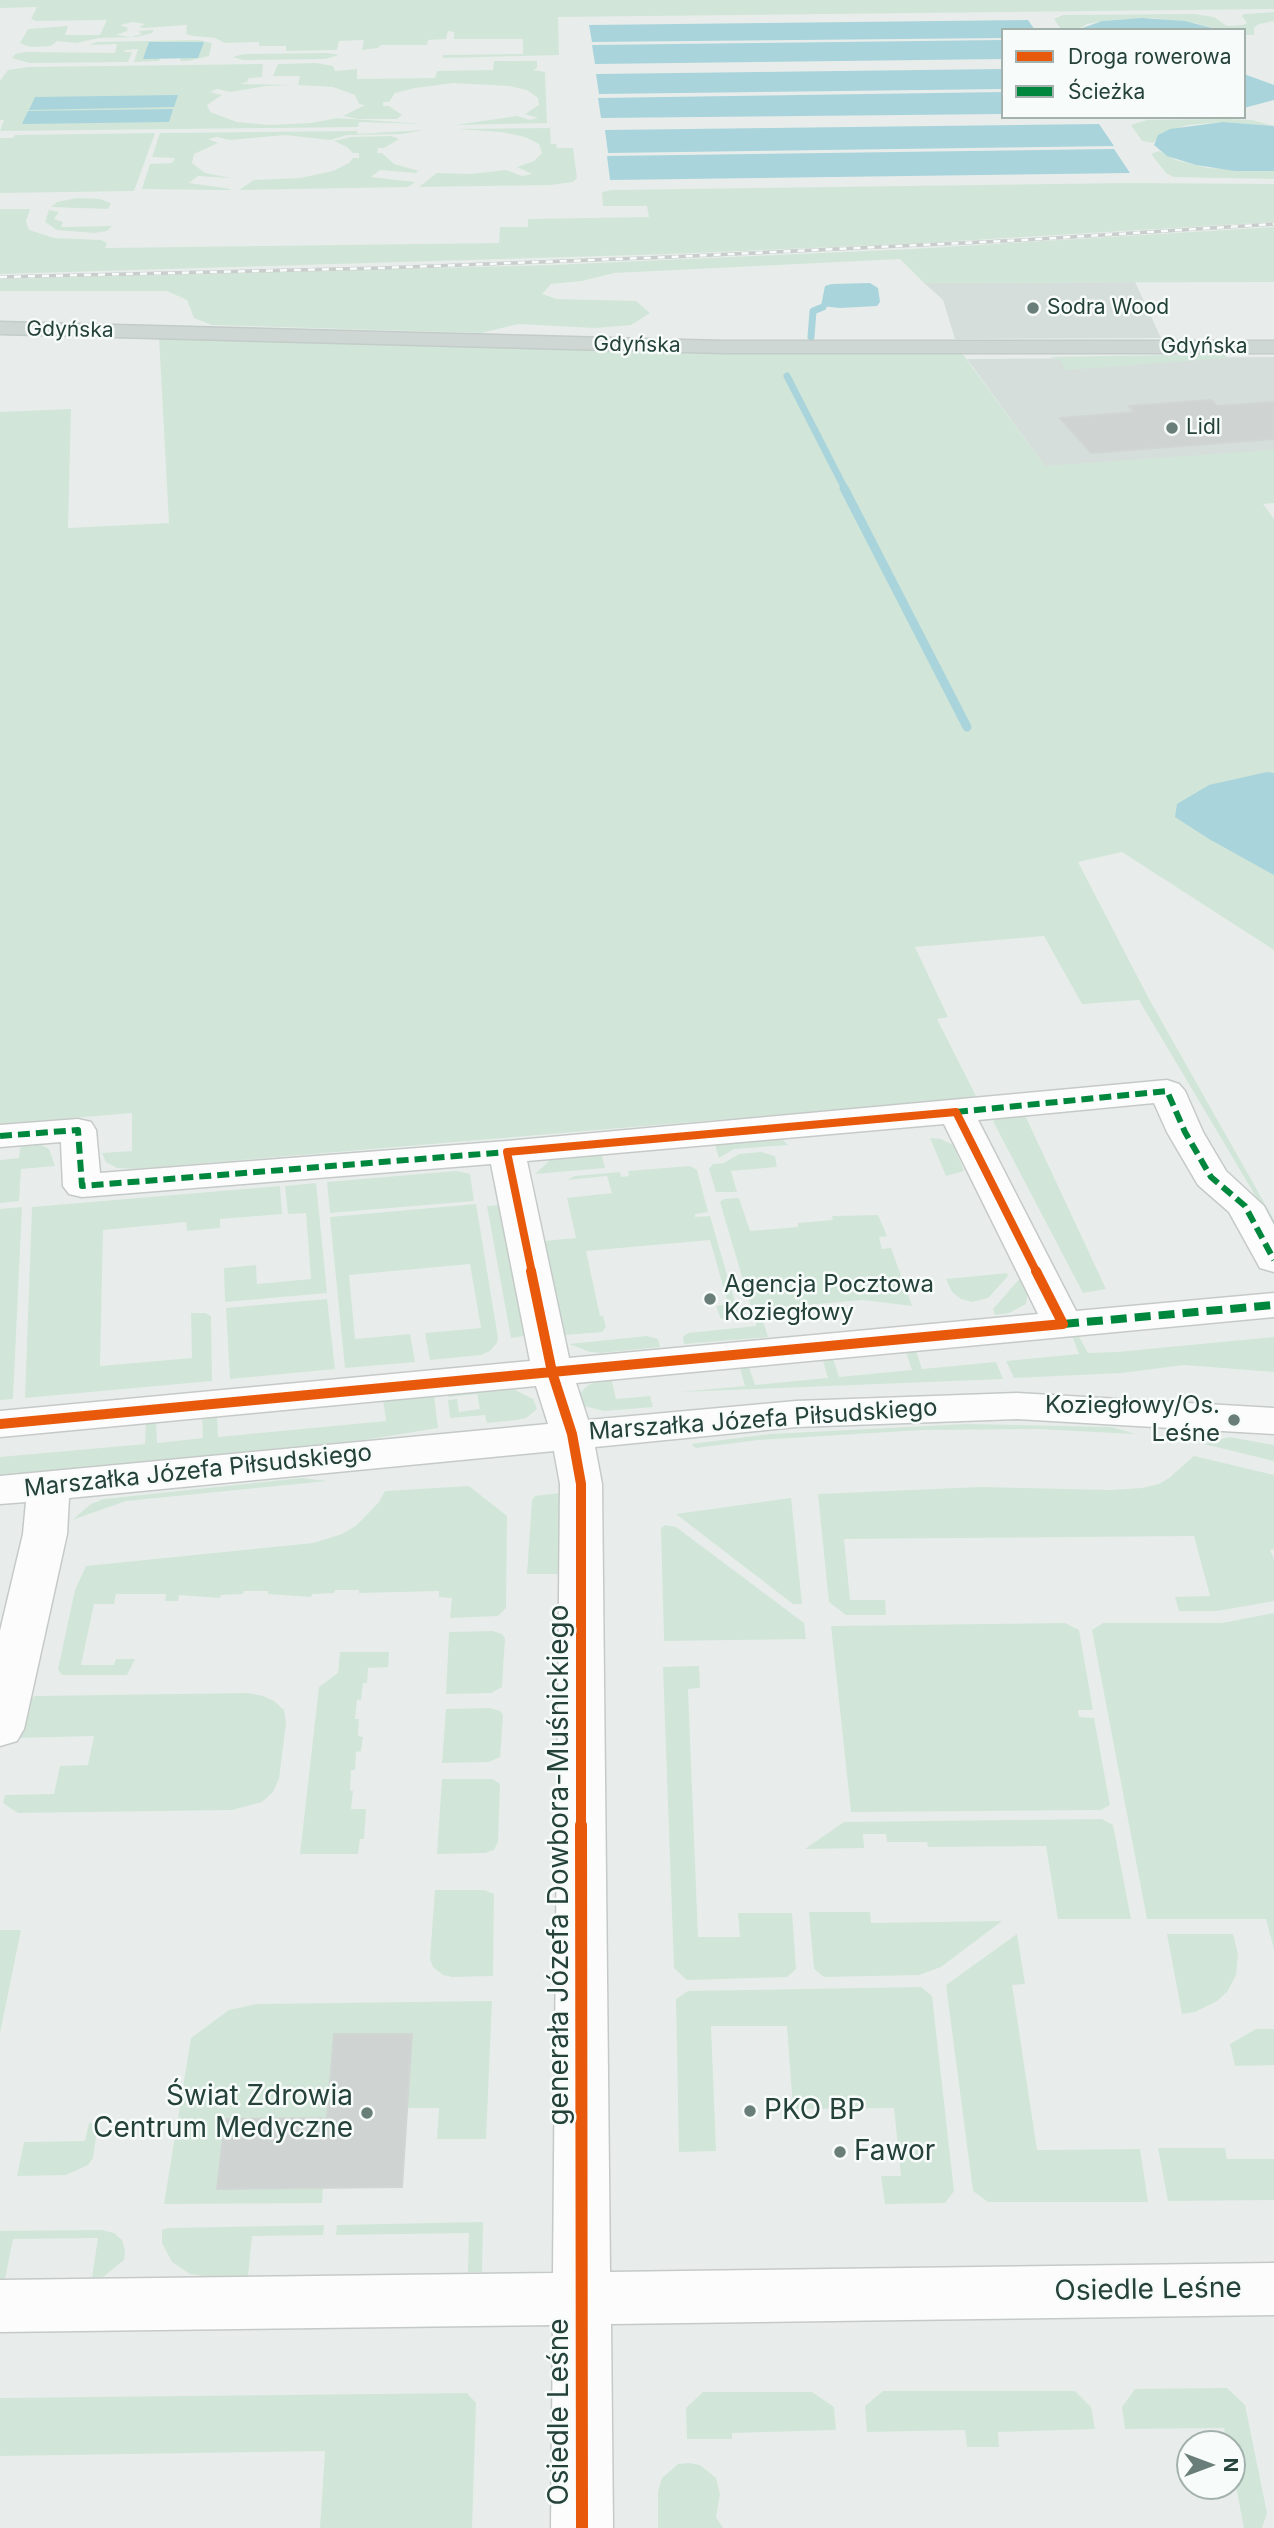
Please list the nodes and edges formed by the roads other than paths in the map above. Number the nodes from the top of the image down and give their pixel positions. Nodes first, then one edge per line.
1 (0, 328) edge
2 (1274, 346) edge
3 (956, 1112) junction
4 (0, 1136) edge
5 (507, 1152) junction
6 (1274, 1260) edge
7 (1274, 1304) edge
8 (1063, 1324) junction
9 (552, 1372) junction
10 (1254, 1420) edge
11 (0, 1424) edge
12 (1274, 1430) edge
13 (572, 1434) junction
14 (48, 1485) junction
15 (0, 1490) edge
16 (0, 1729) edge
17 (1274, 2289) edge
18 (583, 2296) junction
19 (0, 2306) edge
20 (582, 2528) edge

1 - 2 main road, Gdyńska
3 - 5 street
3 - 6 street
3 - 8 street
4 - 5 street
5 - 9 street, generała Józefa Dowbora-Muśnickiego
7 - 8 street
8 - 9 street
9 - 11 street
9 - 13 street, generała Józefa Dowbora-Muśnickiego
10 - 12 street, Marszałka Józefa Piłsudskiego
10 - 13 street, Marszałka Józefa Piłsudskiego
13 - 14 street, Marszałka Józefa Piłsudskiego
13 - 18 street, generała Józefa Dowbora-Muśnickiego
14 - 15 street, Marszałka Józefa Piłsudskiego
14 - 16 street
17 - 18 street, Osiedle Leśne
18 - 19 street
18 - 20 street, Osiedle Leśne

